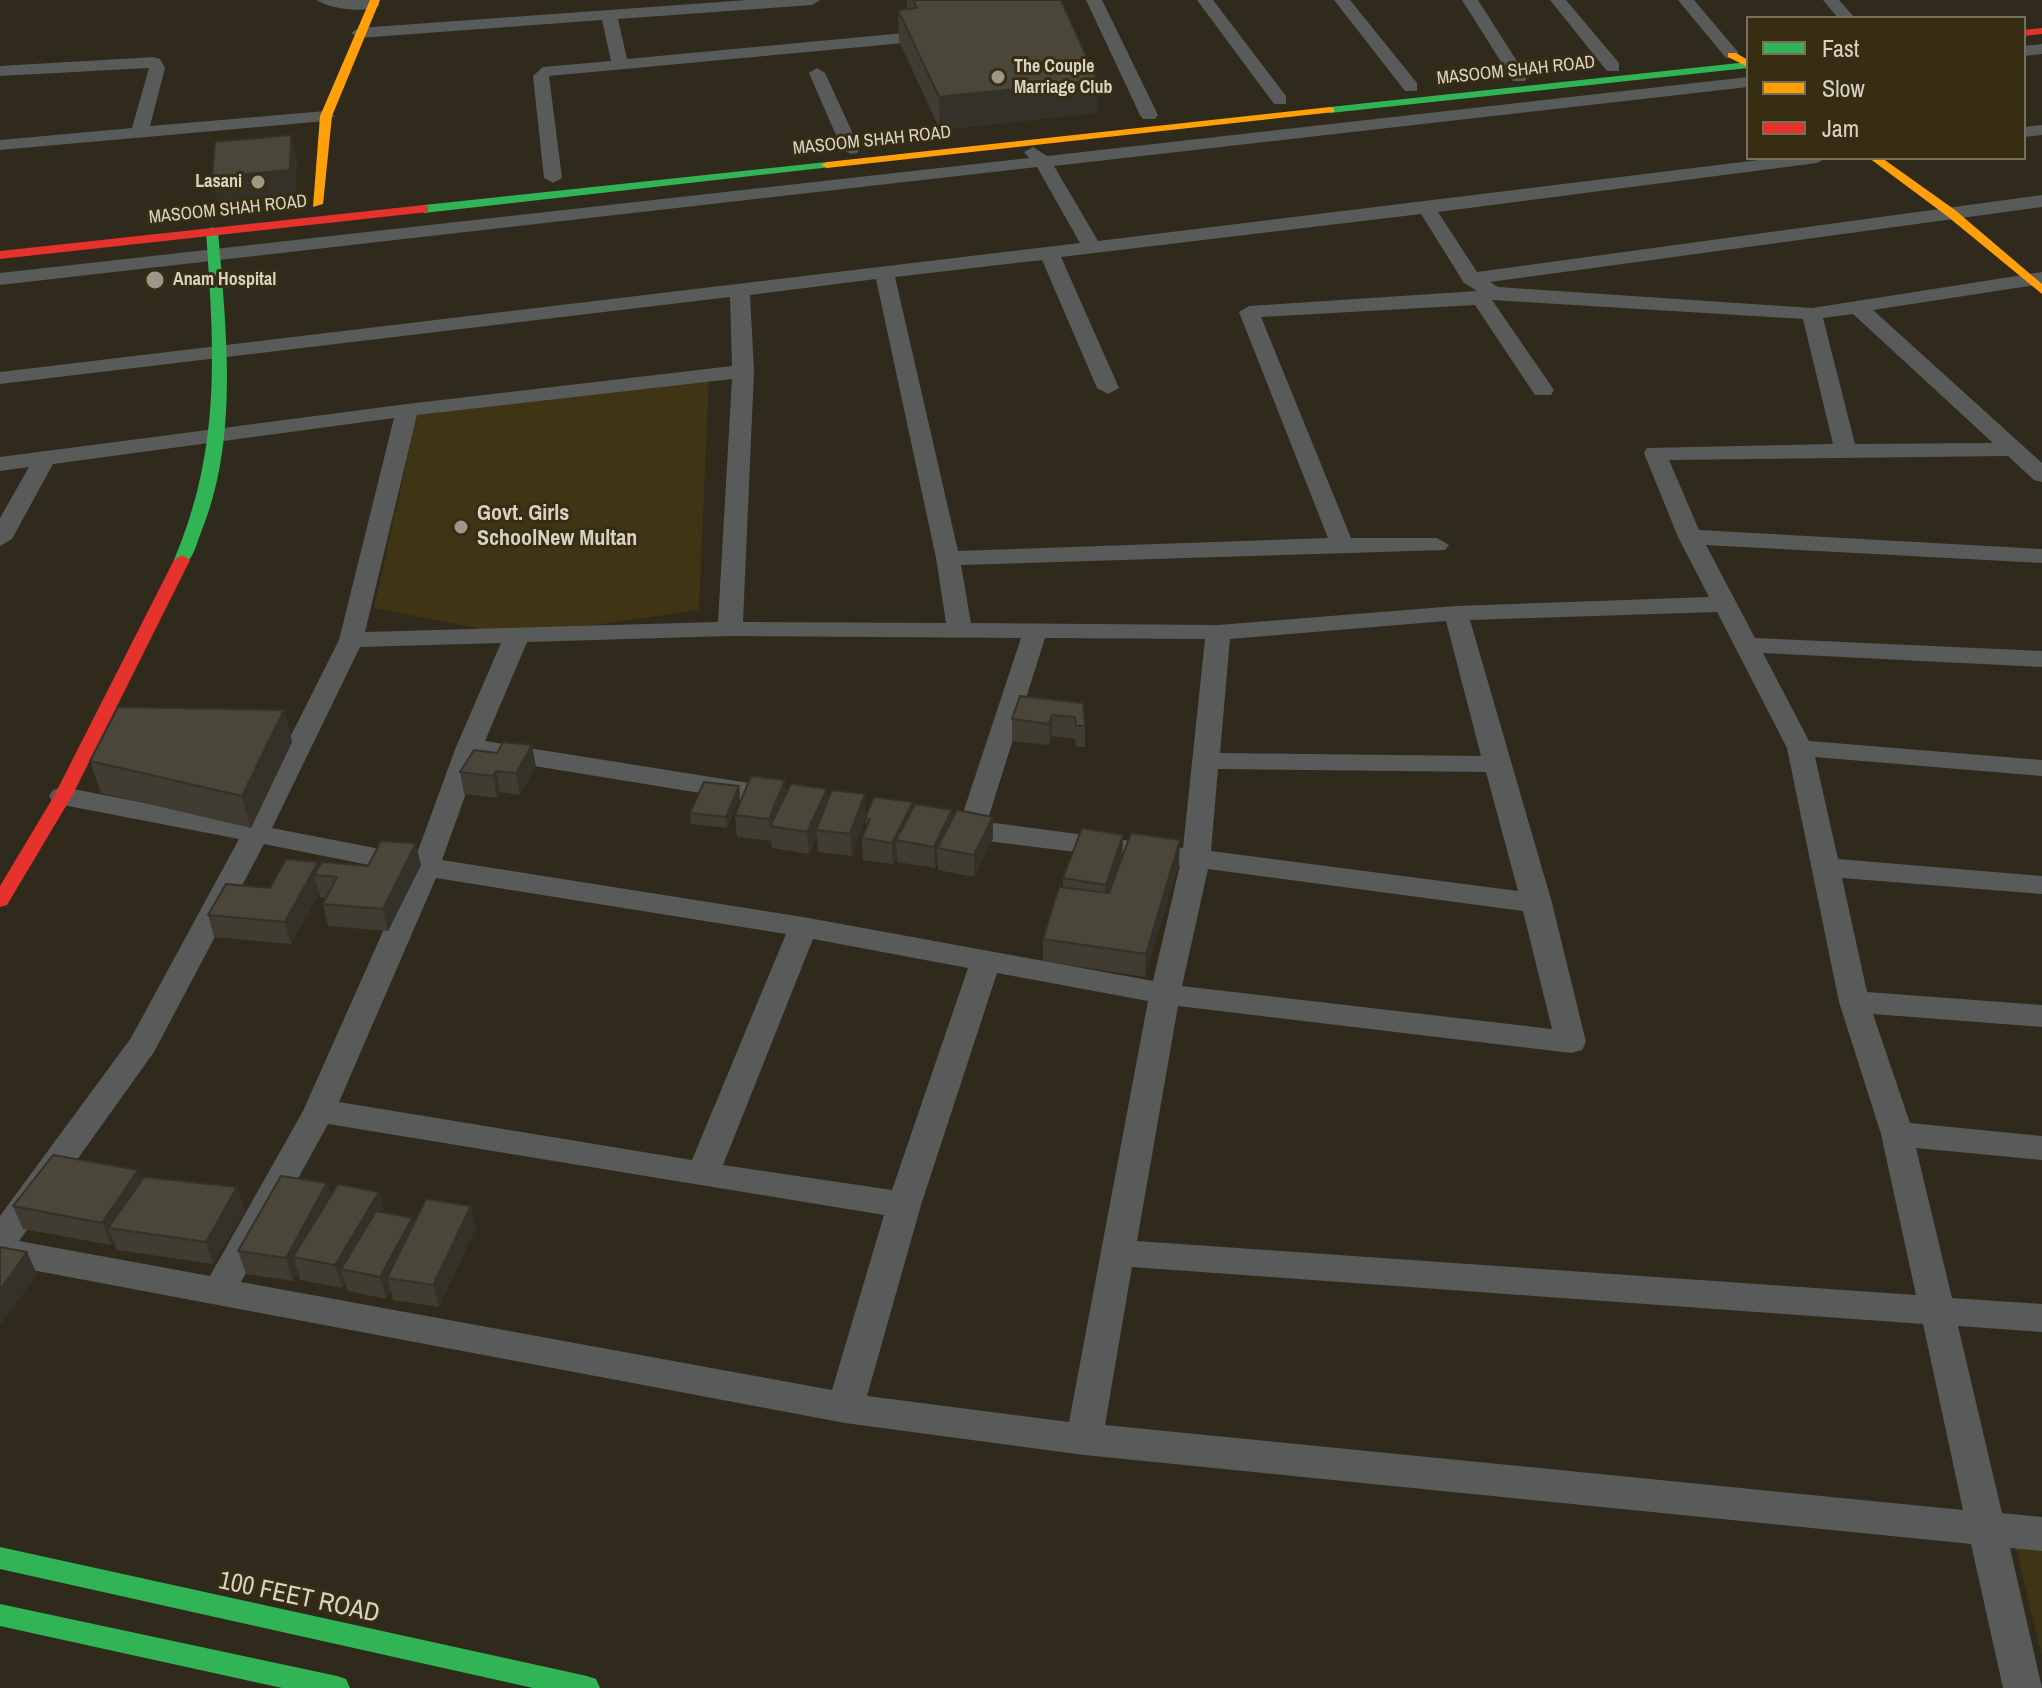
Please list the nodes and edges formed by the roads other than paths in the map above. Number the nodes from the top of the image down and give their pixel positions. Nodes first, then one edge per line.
1 (325, 0) edge
2 (548, 0) edge
3 (812, 0) edge
4 (1094, 0) edge
5 (1205, 0) edge
6 (1342, 0) edge
7 (1470, 0) edge
8 (1558, 0) edge
9 (1686, 0) edge
10 (1831, 0) edge
11 (374, 3) edge
12 (725, 4) edge
13 (609, 16) junction
14 (1845, 16) edge
15 (533, 21) junction
16 (359, 33) junction
17 (915, 37) edge
18 (1744, 59) edge
19 (620, 64) junction
20 (1613, 67) junction
21 (0, 71) edge
22 (817, 73) dead end
23 (1519, 77) junction
24 (1746, 82) edge
25 (1411, 87) junction
26 (1280, 100) junction
27 (1149, 115) junction
28 (326, 116) junction
29 (1040, 128) junction
30 (140, 132) junction
31 (1054, 143) junction
32 (0, 145) edge
33 (1026, 146) junction
34 (851, 149) junction
35 (1801, 160) edge
36 (1878, 160) edge
37 (1043, 162) junction
38 (553, 178) junction
39 (525, 191) junction
40 (2042, 201) edge
41 (317, 204) junction
42 (1426, 208) junction
43 (1951, 213) junction
44 (212, 231) junction
45 (0, 236) edge
46 (1091, 246) junction
47 (1049, 253) junction
48 (0, 255) edge
49 (214, 255) junction
50 (884, 271) junction
51 (0, 279) edge
52 (2038, 283) edge
53 (740, 288) junction
54 (1481, 289) junction
55 (1855, 305) junction
56 (1812, 314) junction
57 (221, 353) junction
58 (743, 371) junction
59 (0, 378) edge
60 (1108, 388) dead end
61 (1543, 390) dead end
62 (407, 410) junction
63 (217, 434) junction
64 (2015, 449) junction
65 (1845, 450) junction
66 (45, 458) junction
67 (0, 464) edge
68 (2042, 475) edge
69 (1690, 537) junction
70 (0, 539) edge
71 (1342, 545) junction
72 (1437, 545) dead end
73 (2042, 556) edge
74 (948, 558) junction
75 (1724, 604) junction
76 (1456, 613) junction
77 (730, 629) junction
78 (960, 631) junction
79 (1035, 632) junction
80 (1218, 632) junction
81 (517, 636) junction
82 (351, 640) junction
83 (1747, 645) junction
84 (2042, 659) edge
85 (469, 747) junction
86 (1800, 748) junction
87 (1207, 761) junction
88 (1495, 764) junction
89 (2042, 768) edge
90 (63, 796) junction
91 (804, 801) edge
92 (926, 822) edge
93 (971, 830) junction
94 (256, 833) junction
95 (1196, 858) junction
96 (426, 867) junction
97 (1826, 867) junction
98 (2042, 885) edge
99 (0, 901) edge
100 (1538, 903) junction
101 (803, 927) junction
102 (986, 960) junction
103 (1165, 994) junction
104 (1854, 1002) junction
105 (2042, 1016) edge
106 (319, 1111) junction
107 (1897, 1134) junction
108 (2042, 1148) edge
109 (703, 1174) junction
110 (904, 1205) junction
111 (0, 1242) edge
112 (0, 1251) edge
113 (1119, 1253) junction
114 (220, 1289) junction
115 (1936, 1308) junction
116 (2042, 1318) edge
117 (845, 1408) junction
118 (1084, 1439) junction
119 (1989, 1529) junction
120 (2042, 1534) edge
121 (0, 1558) edge
122 (0, 1615) edge
123 (337, 1688) edge
124 (587, 1688) edge
125 (2023, 1688) edge

1 - 11 street
2 - 15 street
3 - 12 street
4 - 27 street
5 - 26 street
6 - 25 street
7 - 23 street
8 - 20 street
9 - 18 street
10 - 14 street
11 - 16 main road
12 - 13 street
13 - 15 street
13 - 19 street
15 - 16 street
16 - 28 main road
17 - 19 street
18 - 20 main road, MASOOM SHAH ROAD
18 - 31 main road, MASOOM SHAH ROAD
19 - 38 street
20 - 23 main road, MASOOM SHAH ROAD
21 - 30 street
22 - 34 street
23 - 25 main road, MASOOM SHAH ROAD
24 - 37 street
25 - 26 main road, MASOOM SHAH ROAD
26 - 27 main road, MASOOM SHAH ROAD
27 - 29 main road, MASOOM SHAH ROAD
28 - 30 street
28 - 41 main road
29 - 31 main road
29 - 34 main road, MASOOM SHAH ROAD
30 - 32 street
31 - 33 main road, MASOOM SHAH ROAD
33 - 37 street
33 - 39 main road, MASOOM SHAH ROAD
34 - 38 main road, MASOOM SHAH ROAD
35 - 42 street
36 - 43 main road
37 - 46 street
37 - 49 street
38 - 39 main road, MASOOM SHAH ROAD
39 - 41 main road, MASOOM SHAH ROAD
39 - 44 main road, MASOOM SHAH ROAD
40 - 43 street
41 - 45 main road, MASOOM SHAH ROAD
42 - 46 street
42 - 54 street
43 - 52 main road
43 - 54 street
44 - 48 main road, MASOOM SHAH ROAD
44 - 49 main road
46 - 47 street
47 - 50 street
47 - 60 street
49 - 51 street
49 - 57 main road
50 - 53 street
50 - 74 street
52 - 55 street
53 - 57 street
53 - 58 street
54 - 56 street
54 - 61 street
54 - 71 street
55 - 56 street
55 - 64 street
56 - 65 street
57 - 59 street
57 - 63 main road
58 - 62 street
58 - 77 street
62 - 63 street
62 - 82 street
63 - 66 street
63 - 90 main road
64 - 65 street
64 - 68 street
65 - 69 street
66 - 67 street
66 - 70 street
69 - 73 street
69 - 75 street
71 - 72 street
71 - 74 street
74 - 78 street
75 - 76 street
75 - 83 street
76 - 80 street
76 - 88 street
77 - 78 street
77 - 81 street
78 - 79 street
79 - 80 street
79 - 93 street
80 - 87 street
81 - 82 street
81 - 85 street
82 - 94 street
83 - 84 street
83 - 86 street
85 - 91 street
85 - 96 street
86 - 89 street
86 - 97 street
87 - 88 street
87 - 95 street
88 - 100 street
90 - 94 street
90 - 99 main road
92 - 93 street
93 - 95 street
94 - 96 street
94 - 111 street
95 - 100 street
95 - 103 street
96 - 101 street
96 - 106 street
97 - 98 street
97 - 104 street
100 - 103 street
101 - 102 street
101 - 109 street
102 - 103 street
102 - 110 street
103 - 113 street
104 - 105 street
104 - 107 street
106 - 109 street
106 - 114 street
107 - 108 street
107 - 115 street
109 - 110 street
110 - 117 street
112 - 114 street
113 - 115 street
113 - 118 street
114 - 117 street
115 - 116 street
115 - 119 street
117 - 118 street
118 - 119 street
119 - 120 street
119 - 125 street
121 - 124 main road, 100 FEET ROAD
122 - 123 main road

